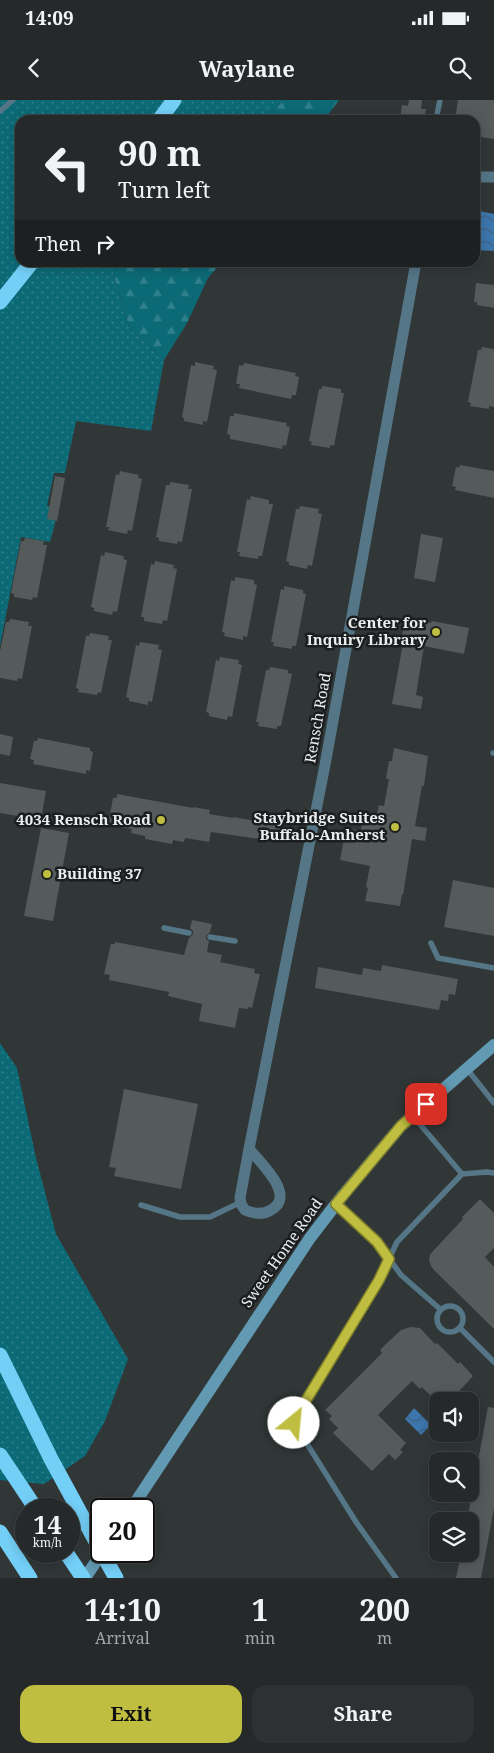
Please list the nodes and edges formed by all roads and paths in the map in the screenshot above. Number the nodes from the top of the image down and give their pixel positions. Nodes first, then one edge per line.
1 (13, 100) edge
2 (174, 100) edge
3 (440, 100) edge
4 (0, 111) edge
5 (163, 115) edge
6 (437, 115) edge
7 (480, 177) edge
8 (494, 177) edge
9 (21, 267) edge
10 (28, 267) edge
11 (415, 267) edge
12 (0, 284) edge
13 (0, 302) edge
14 (164, 928) dead end
15 (189, 933) dead end
16 (210, 937) dead end
17 (234, 942) dead end
18 (431, 943) dead end
19 (494, 968) edge
20 (494, 1046) edge
21 (467, 1069) junction
22 (494, 1102) edge
23 (413, 1116) junction
24 (250, 1149) junction
25 (494, 1173) edge
26 (462, 1174) junction
27 (241, 1202) junction
28 (336, 1204) junction
29 (141, 1205) dead end
30 (389, 1259) junction
31 (440, 1309) junction
32 (460, 1328) junction
33 (0, 1356) edge
34 (494, 1362) edge
35 (0, 1455) edge
36 (29, 1498) edge
37 (138, 1498) edge
38 (90, 1530) edge
39 (0, 1532) edge
40 (73, 1563) edge
41 (94, 1563) edge
42 (108, 1563) edge
43 (30, 1578) edge
44 (84, 1578) edge
45 (116, 1578) edge
46 (396, 1578) edge

1 - 4 lane
2 - 5 highway
3 - 6 lane
7 - 8 street
9 - 12 highway
10 - 13 highway
11 - 24 street, Rensch Road
14 - 15 lane
16 - 17 lane
18 - 19 lane
20 - 21 main road, Sweet Home Road
21 - 22 lane
21 - 23 main road, Sweet Home Road
23 - 26 lane
23 - 28 main road, Sweet Home Road
24 - 27 street, Rensch Road
24 - 27 street
25 - 26 lane
26 - 30 lane
27 - 29 lane
28 - 30 lane
28 - 37 main road, Sweet Home Road
30 - 31 lane
30 - 46 lane
31 - 32 lane
31 - 32 lane
32 - 34 lane
33 - 38 highway
35 - 36 highway
39 - 43 highway
40 - 44 highway
41 - 44 main road
42 - 45 highway

